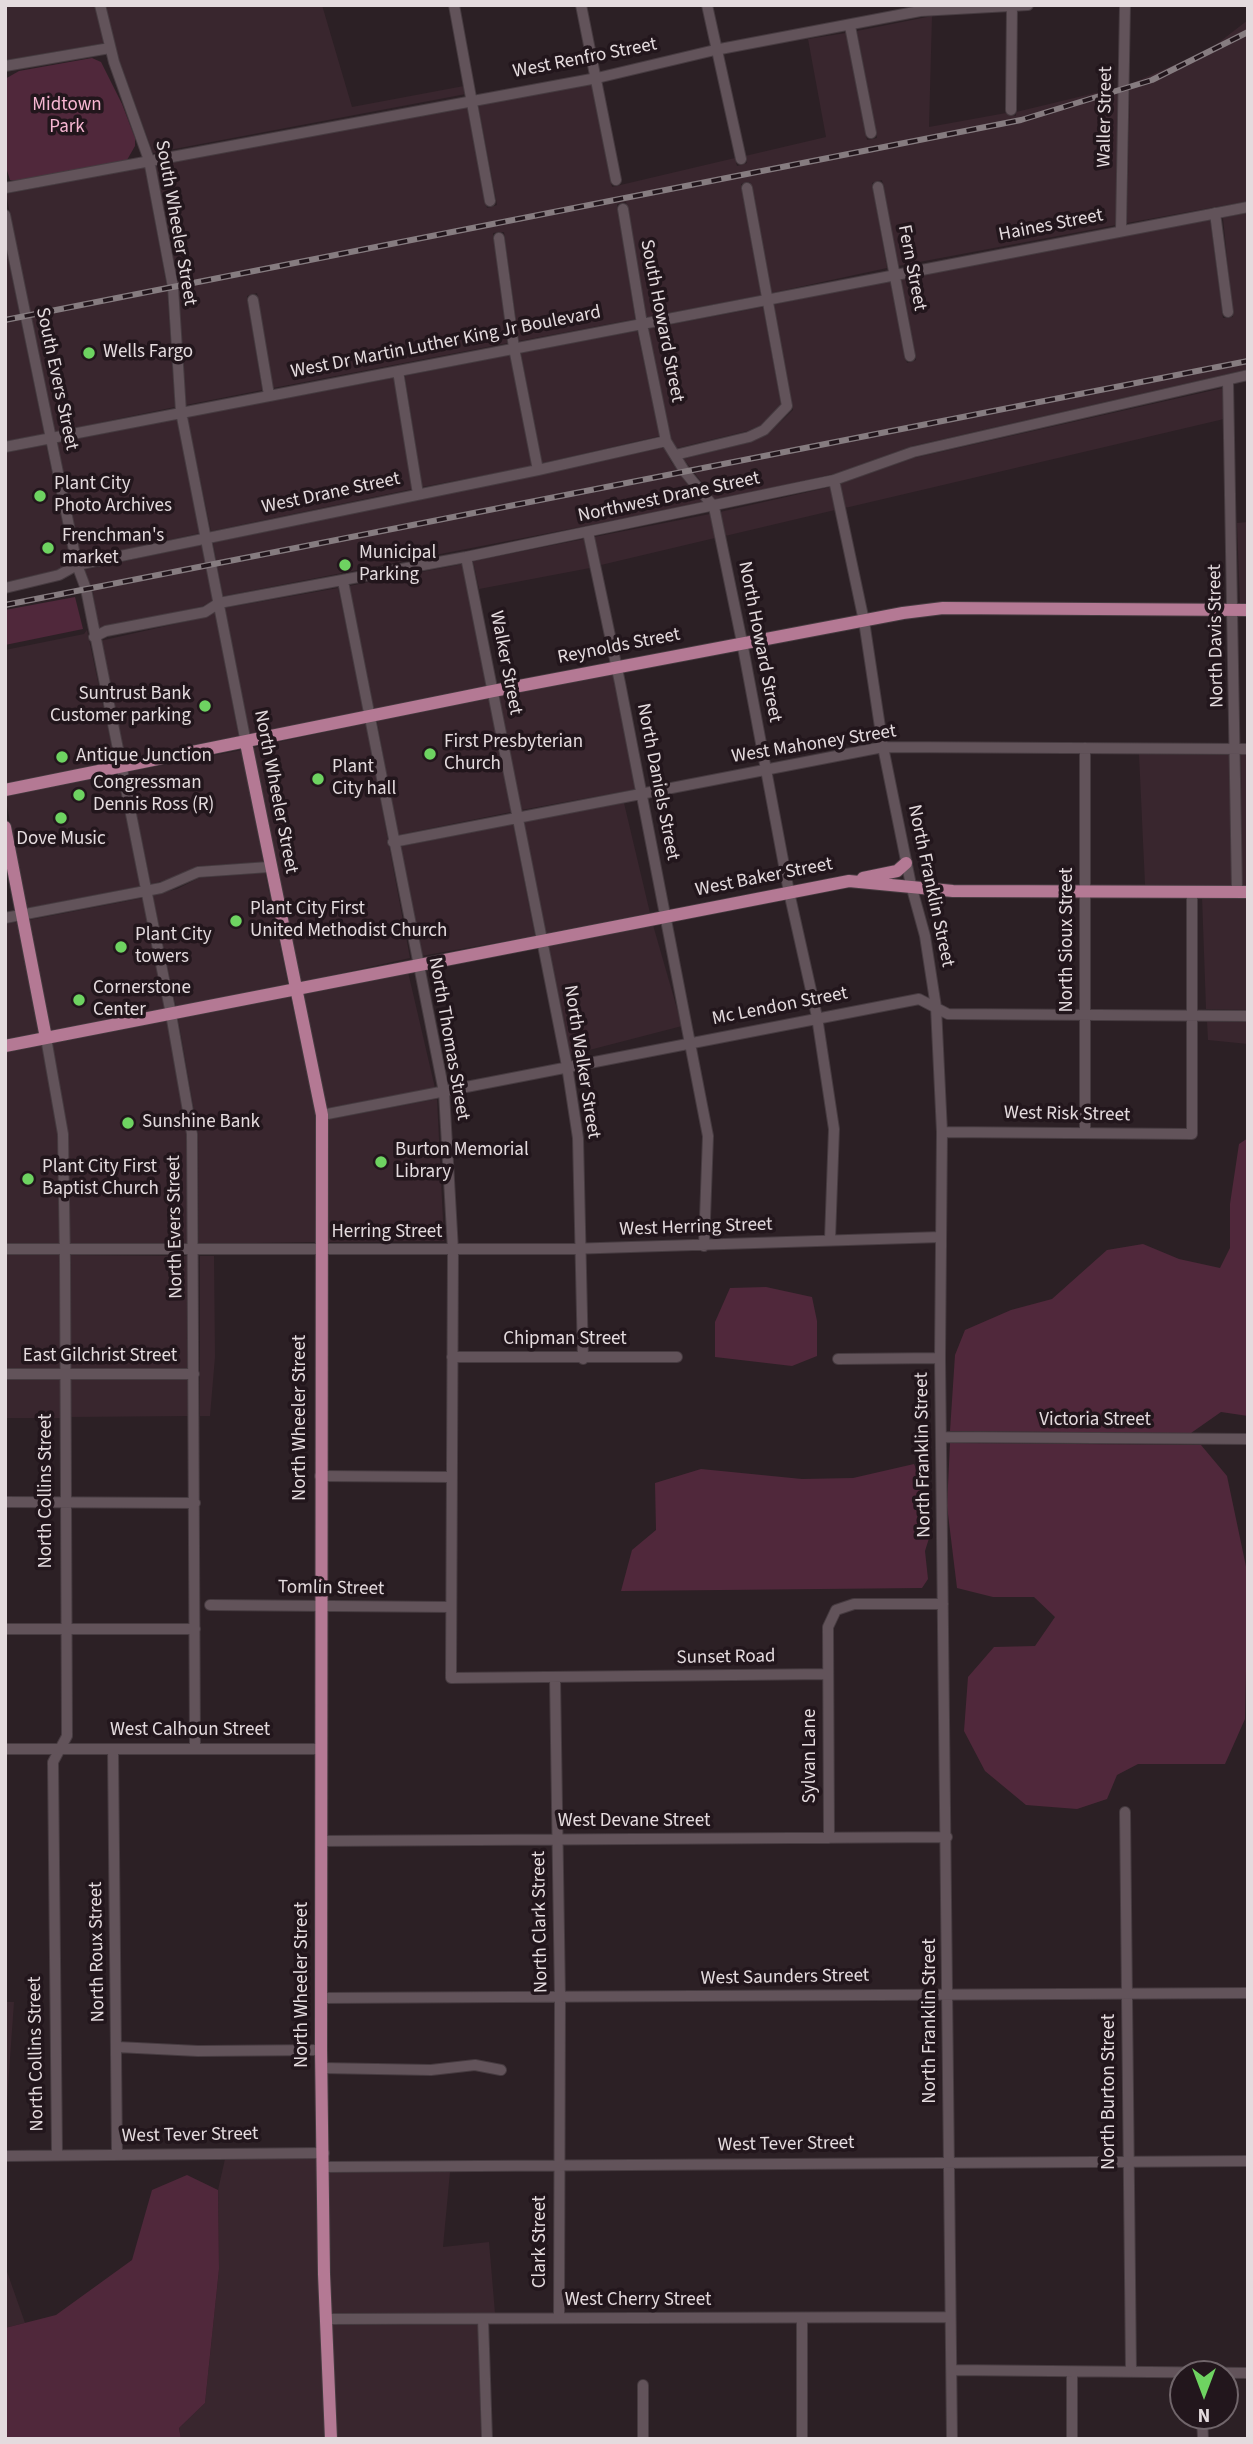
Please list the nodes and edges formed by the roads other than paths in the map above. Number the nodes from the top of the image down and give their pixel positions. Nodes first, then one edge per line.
1 (100, 5) edge
2 (454, 5) edge
3 (582, 5) edge
4 (707, 5) edge
5 (1028, 5) edge
6 (1125, 5) edge
7 (1012, 6) edge
8 (850, 26) junction
9 (110, 47) junction
10 (715, 50) junction
11 (5, 66) edge
12 (597, 78) junction
13 (472, 99) junction
14 (1011, 110) dead end
15 (871, 133) dead end
16 (741, 159) dead end
17 (149, 160) junction
18 (616, 180) dead end
19 (878, 187) dead end
20 (5, 188) edge
21 (747, 188) dead end
22 (490, 201) dead end
23 (1248, 207) edge
24 (623, 209) dead end
25 (1215, 213) junction
26 (5, 215) edge
27 (1121, 230) junction
28 (499, 238) dead end
29 (894, 273) junction
30 (253, 300) dead end
31 (767, 300) junction
32 (1228, 312) dead end
33 (642, 324) junction
34 (514, 348) junction
35 (910, 356) dead end
36 (398, 371) junction
37 (1248, 375) edge
38 (1228, 380) junction
39 (269, 395) junction
40 (181, 412) junction
41 (51, 438) junction
42 (666, 440) junction
43 (5, 447) edge
44 (675, 455) junction
45 (538, 470) junction
46 (834, 480) junction
47 (418, 494) junction
48 (714, 507) junction
49 (588, 533) junction
50 (206, 538) junction
51 (466, 557) junction
52 (77, 565) junction
53 (343, 581) junction
54 (5, 588) edge
55 (86, 589) joint
56 (219, 603) junction
57 (1241, 610) edge
58 (864, 621) junction
59 (94, 637) junction
60 (742, 642) junction
61 (617, 667) junction
62 (493, 691) junction
63 (370, 715) junction
64 (246, 743) junction
65 (883, 747) junction
66 (1085, 748) junction
67 (1242, 749) edge
68 (122, 767) junction
69 (765, 769) junction
70 (5, 790) edge
71 (642, 794) junction
72 (517, 817) junction
73 (5, 827) edge
74 (393, 842) junction
75 (906, 863) junction
76 (269, 867) junction
77 (849, 881) junction
78 (911, 885) junction
79 (147, 891) junction
80 (1086, 891) junction
81 (1192, 891) junction
82 (1242, 891) edge
83 (789, 892) junction
84 (22, 915) junction
85 (666, 916) junction
86 (5, 918) edge
87 (542, 941) junction
88 (417, 964) junction
89 (295, 990) junction
90 (936, 1007) junction
91 (172, 1014) junction
92 (1086, 1014) junction
93 (1194, 1015) junction
94 (1248, 1016) edge
95 (817, 1017) junction
96 (46, 1038) junction
97 (691, 1042) junction
98 (5, 1046) edge
99 (567, 1066) junction
100 (444, 1092) junction
101 (322, 1115) junction
102 (942, 1132) junction
103 (1085, 1132) junction
104 (941, 1237) junction
105 (830, 1239) junction
106 (704, 1247) junction
107 (5, 1249) edge
108 (65, 1249) junction
109 (580, 1249) junction
110 (194, 1250) junction
111 (453, 1250) junction
112 (320, 1251) junction
113 (452, 1357) junction
114 (677, 1357) dead end
115 (940, 1358) junction
116 (583, 1359) junction
117 (838, 1359) dead end
118 (5, 1374) edge
119 (66, 1374) junction
120 (194, 1374) junction
121 (941, 1437) junction
122 (1248, 1439) edge
123 (320, 1476) junction
124 (450, 1477) junction
125 (5, 1502) edge
126 (66, 1503) junction
127 (195, 1503) junction
128 (943, 1604) junction
129 (210, 1605) dead end
130 (319, 1606) junction
131 (451, 1607) junction
132 (67, 1628) junction
133 (5, 1629) edge
134 (195, 1629) junction
135 (828, 1674) junction
136 (452, 1678) joint
137 (555, 1678) junction
138 (5, 1749) edge
139 (113, 1749) junction
140 (195, 1749) junction
141 (320, 1749) junction
142 (61, 1750) junction
143 (1125, 1812) dead end
144 (947, 1837) junction
145 (829, 1838) junction
146 (557, 1840) junction
147 (321, 1841) junction
148 (1128, 1993) junction
149 (1248, 1993) edge
150 (949, 1994) junction
151 (323, 1998) junction
152 (560, 1998) junction
153 (117, 2047) junction
154 (321, 2050) junction
155 (322, 2068) junction
156 (501, 2070) dead end
157 (324, 2152) junction
158 (57, 2155) junction
159 (117, 2155) junction
160 (5, 2156) edge
161 (1127, 2160) junction
162 (949, 2161) junction
163 (1248, 2161) edge
164 (558, 2165) junction
165 (324, 2167) junction
166 (950, 2317) junction
167 (559, 2318) junction
168 (326, 2319) junction
169 (483, 2319) junction
170 (802, 2319) junction
171 (952, 2370) junction
172 (1072, 2372) junction
173 (1131, 2372) junction
174 (1169, 2373) edge
175 (643, 2385) dead end
176 (331, 2439) edge
177 (487, 2439) edge
178 (643, 2439) edge
179 (802, 2439) edge
180 (952, 2439) edge
181 (1072, 2439) edge

1 - 9 street, South Wheeler Street
2 - 13 street
3 - 12 street
4 - 10 street
5 - 7 street, West Renfro Street
6 - 27 street, Waller Street
7 - 8 street, West Renfro Street
7 - 14 street
8 - 10 street, West Renfro Street
8 - 15 street
9 - 11 street
9 - 17 street, South Wheeler Street
10 - 12 street, West Renfro Street
10 - 16 street
12 - 13 street, West Renfro Street
12 - 18 street
13 - 17 street, West Renfro Street
13 - 22 street
17 - 20 street, West Renfro Street
17 - 40 street, South Wheeler Street
19 - 29 street, Fern Street
21 - 31 street
23 - 25 street
24 - 33 street, South Howard Street
25 - 27 street, Haines Street
25 - 32 street
26 - 41 street, South Evers Street
27 - 29 street, Haines Street
28 - 34 street
29 - 31 street, West Dr Martin Luther King Jr Boulevard
29 - 35 street, Fern Street
30 - 39 street
31 - 33 street, West Dr Martin Luther King Jr Boulevard
31 - 44 street
33 - 34 street, West Dr Martin Luther King Jr Boulevard
33 - 42 street, South Howard Street
34 - 36 street, West Dr Martin Luther King Jr Boulevard
34 - 45 street
36 - 39 street, West Dr Martin Luther King Jr Boulevard
36 - 47 street
37 - 38 street, Northwest Drane Street
38 - 46 street, Northwest Drane Street
38 - 57 street, North Davis Street
39 - 40 street, West Dr Martin Luther King Jr Boulevard
40 - 41 street, West Dr Martin Luther King Jr Boulevard
40 - 50 street, North Wheeler Street
41 - 43 street, West Dr Martin Luther King Jr Boulevard
41 - 52 street, South Evers Street
42 - 44 street, South Howard Street
42 - 45 street, West Drane Street
44 - 48 street, South Howard Street
45 - 47 street, West Drane Street
46 - 48 street, Northwest Drane Street
46 - 58 street, North Franklin Street
47 - 50 street, West Drane Street
48 - 49 street, Northwest Drane Street
48 - 60 street, North Howard Street
49 - 51 street, Northwest Drane Street
49 - 61 street, North Daniels Street
50 - 52 street, West Drane Street
50 - 56 street, North Wheeler Street
51 - 53 street, Northwest Drane Street
51 - 62 street, Walker Street
52 - 54 street, West Drane Street
52 - 55 street, South Evers Street
53 - 56 street, Northwest Drane Street
53 - 63 street, North Thomas Street
55 - 59 street, North Evers Street
56 - 59 street, Northwest Drane Street
56 - 64 street, North Wheeler Street
57 - 58 main road, Reynolds Street
57 - 67 street, North Davis Street
58 - 60 main road, Reynolds Street
58 - 65 street, North Franklin Street
59 - 68 street, North Evers Street
60 - 61 main road, Reynolds Street
60 - 69 street, North Howard Street
61 - 62 main road, Reynolds Street
61 - 71 street, North Daniels Street
62 - 63 main road, Reynolds Street
62 - 72 street, Walker Street
63 - 64 main road, Reynolds Street
63 - 74 street, North Thomas Street
64 - 68 main road, Reynolds Street
64 - 76 main road, North Wheeler Street
65 - 66 street, West Mahoney Street
65 - 69 street, West Mahoney Street
65 - 75 street, North Franklin Street
66 - 67 street, West Mahoney Street
66 - 80 street, North Sioux Street
67 - 82 street, North Davis Street
68 - 70 main road, Reynolds Street
68 - 79 street, North Evers Street
69 - 71 street, West Mahoney Street
69 - 83 street, North Howard Street
71 - 72 street, West Mahoney Street
71 - 85 street, North Daniels Street
72 - 74 street, West Mahoney Street
72 - 87 street, North Walker Street
73 - 84 main road, North Collins Street
74 - 88 street, North Thomas Street
75 - 77 main road
75 - 78 street, North Franklin Street
76 - 79 street
76 - 89 main road, North Wheeler Street
77 - 78 main road, West Baker Street
77 - 83 main road, West Baker Street
78 - 80 main road, West Baker Street
78 - 90 street, North Franklin Street
79 - 84 street
79 - 91 street, North Evers Street
80 - 81 main road, West Baker Street
80 - 92 street, North Sioux Street
81 - 82 main road, West Baker Street
81 - 93 street
83 - 85 main road, West Baker Street
83 - 95 street, North Howard Street
84 - 86 street
84 - 96 main road, North Collins Street
85 - 87 main road, West Baker Street
85 - 97 street, North Daniels Street
87 - 88 main road, West Baker Street
87 - 99 street, North Walker Street
88 - 89 main road, West Baker Street
88 - 100 street, North Thomas Street
89 - 91 main road, West Baker Street
89 - 101 main road, North Wheeler Street
90 - 92 street, Mc Lendon Street
90 - 95 street, Mc Lendon Street
90 - 102 street, North Franklin Street
91 - 96 main road, West Baker Street
91 - 110 street, North Evers Street
92 - 93 street, Mc Lendon Street
92 - 103 street, North Sioux Street
93 - 94 street, Mc Lendon Street
93 - 103 street, West Risk Street
95 - 97 street, Mc Lendon Street
95 - 105 street, North Howard Street
96 - 98 main road, West Baker Street
96 - 108 street, North Collins Street
97 - 99 street, Mc Lendon Street
97 - 106 street, North Daniels Street
99 - 100 street, Mc Lendon Street
99 - 109 street, North Walker Street
100 - 101 street, Mc Lendon Street
100 - 111 street, North Thomas Street
101 - 112 main road, North Wheeler Street
102 - 103 street, West Risk Street
102 - 104 street, North Franklin Street
104 - 105 street, West Herring Street
104 - 115 street, North Franklin Street
105 - 106 street, West Herring Street
106 - 109 street, West Herring Street
107 - 108 street, Herring Street
108 - 110 street, Herring Street
108 - 119 street, North Collins Street
109 - 111 street, West Herring Street
109 - 116 street, North Walker Street
110 - 112 street, Herring Street
110 - 120 street, North Evers Street
111 - 112 street, Herring Street
111 - 113 street, North Thomas Street
112 - 123 main road, North Wheeler Street
113 - 116 street, Chipman Street
113 - 124 street, North Thomas Street
114 - 116 street, Chipman Street
115 - 117 street
115 - 121 street, North Franklin Street
118 - 119 street, East Gilchrist Street
119 - 120 street, East Gilchrist Street
119 - 126 street, North Collins Street
120 - 127 street, North Evers Street
121 - 122 street, Victoria Street
121 - 128 street, North Franklin Street
123 - 124 street
123 - 130 main road, North Wheeler Street
124 - 131 street, North Thomas Street
125 - 126 street
126 - 127 street
126 - 132 street, North Collins Street
127 - 134 street, North Evers Street
128 - 135 street
128 - 144 street, North Franklin Street
129 - 130 street, Tomlin Street
130 - 131 street, Tomlin Street
130 - 141 main road, North Wheeler Street
131 - 136 street, North Thomas Street
132 - 133 street
132 - 134 street
132 - 142 street, North Collins Street
134 - 140 street, North Evers Street
135 - 137 street, Sunset Road
135 - 145 street, Sylvan Lane
136 - 137 street, Sunset Road
137 - 146 street, North Clark Street
138 - 142 street, West Calhoun Street
139 - 140 street, West Calhoun Street
139 - 142 street, West Calhoun Street
139 - 153 street, North Roux Street
140 - 141 street, West Calhoun Street
141 - 147 main road, North Wheeler Street
142 - 158 street, North Collins Street
143 - 148 street, North Burton Street
144 - 145 street, West Devane Street
144 - 150 street, North Franklin Street
145 - 146 street, West Devane Street
146 - 147 street, West Devane Street
146 - 152 street, North Clark Street
147 - 151 main road, North Wheeler Street
148 - 149 street, West Saunders Street
148 - 150 street, West Saunders Street
148 - 161 street, North Burton Street
150 - 152 street, West Saunders Street
150 - 162 street, North Franklin Street
151 - 152 street, West Saunders Street
151 - 154 main road, North Wheeler Street
152 - 164 street, North Clark Street
153 - 154 street
153 - 159 street, North Roux Street
154 - 155 main road, North Wheeler Street
155 - 156 street
155 - 157 main road, North Wheeler Street
157 - 159 street, West Tever Street
157 - 165 main road, North Wheeler Street
158 - 159 street, West Tever Street
158 - 160 street, West Tever Street
161 - 162 street, West Tever Street
161 - 163 street, West Tever Street
161 - 173 street, North Burton Street
162 - 164 street, West Tever Street
162 - 166 street, North Franklin Street
164 - 165 street, West Tever Street
164 - 167 street, Clark Street
165 - 168 main road, North Wheeler Street
166 - 170 street, West Cherry Street
166 - 171 street, North Franklin Street
167 - 169 street, West Cherry Street
167 - 170 street, West Cherry Street
168 - 169 street, West Cherry Street
168 - 176 main road, North Wheeler Street
169 - 177 street
170 - 179 street
171 - 172 street
171 - 180 street, North Franklin Street
172 - 173 street
172 - 181 street
173 - 174 street
175 - 178 street

